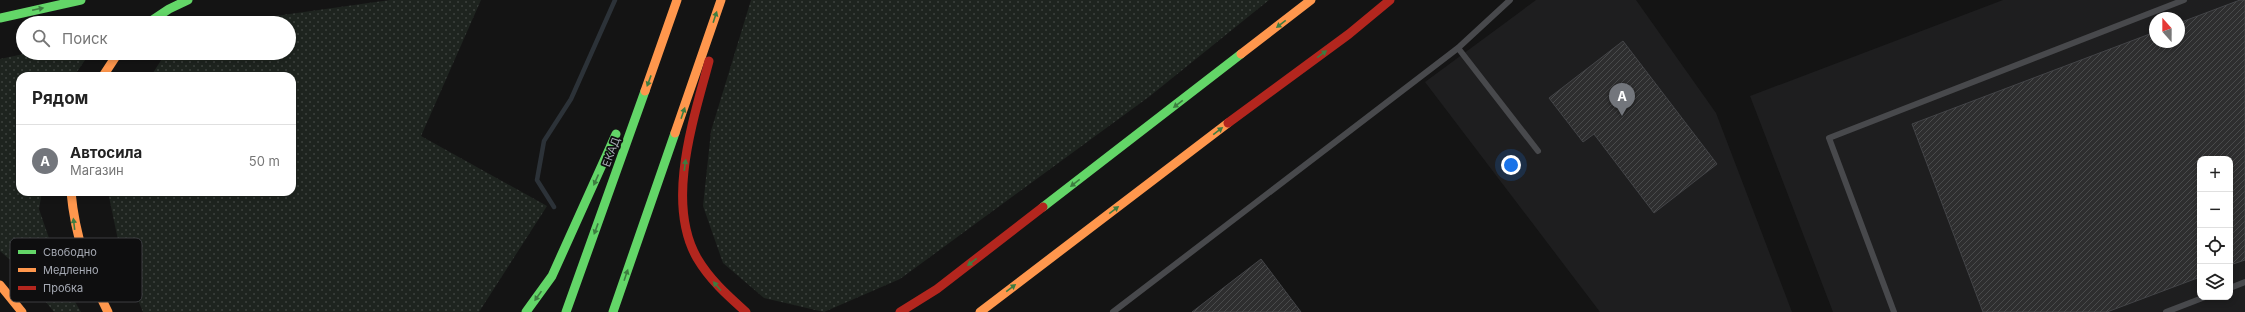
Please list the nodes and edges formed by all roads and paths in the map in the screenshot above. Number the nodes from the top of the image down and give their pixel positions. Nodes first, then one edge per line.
1 (81, 0) edge
2 (188, 0) edge
3 (677, 0) edge
4 (721, 0) edge
5 (1311, 0) edge
6 (1390, 0) edge
7 (1510, 0) edge
8 (2184, 0) edge
9 (158, 16) edge
10 (671, 17) junction
11 (0, 18) edge
12 (710, 34) junction
13 (1458, 48) junction
14 (113, 60) edge
15 (106, 72) edge
16 (635, 90) dead end
17 (619, 126) dead end
18 (1538, 151) dead end
19 (72, 196) edge
20 (77, 238) edge
21 (2245, 282) edge
22 (0, 285) edge
23 (2233, 287) edge
24 (10, 297) edge
25 (2197, 300) edge
26 (14, 302) edge
27 (103, 302) edge
28 (22, 312) edge
29 (108, 312) edge
30 (526, 312) edge
31 (566, 312) edge
32 (613, 312) edge
33 (746, 312) edge
34 (900, 312) edge
35 (980, 312) edge
36 (1113, 312) edge
37 (1894, 312) edge
38 (2166, 312) edge

11 -> 1 main road
2 - 9 main road
3 - 10 main road, ЕКАД
12 -> 4 main road
5 -> 34 main road
35 -> 6 main road
7 - 13 lane
8 - 37 lane
10 - 16 main road
10 -> 31 main road, ЕКАД
32 -> 12 main road
33 -> 12 main road
13 - 18 lane
13 - 36 lane
14 - 15 main road
17 -> 30 main road
20 -> 19 main road
21 - 23 lane
22 - 24 main road
25 - 38 lane
26 - 28 main road
29 -> 27 main road

